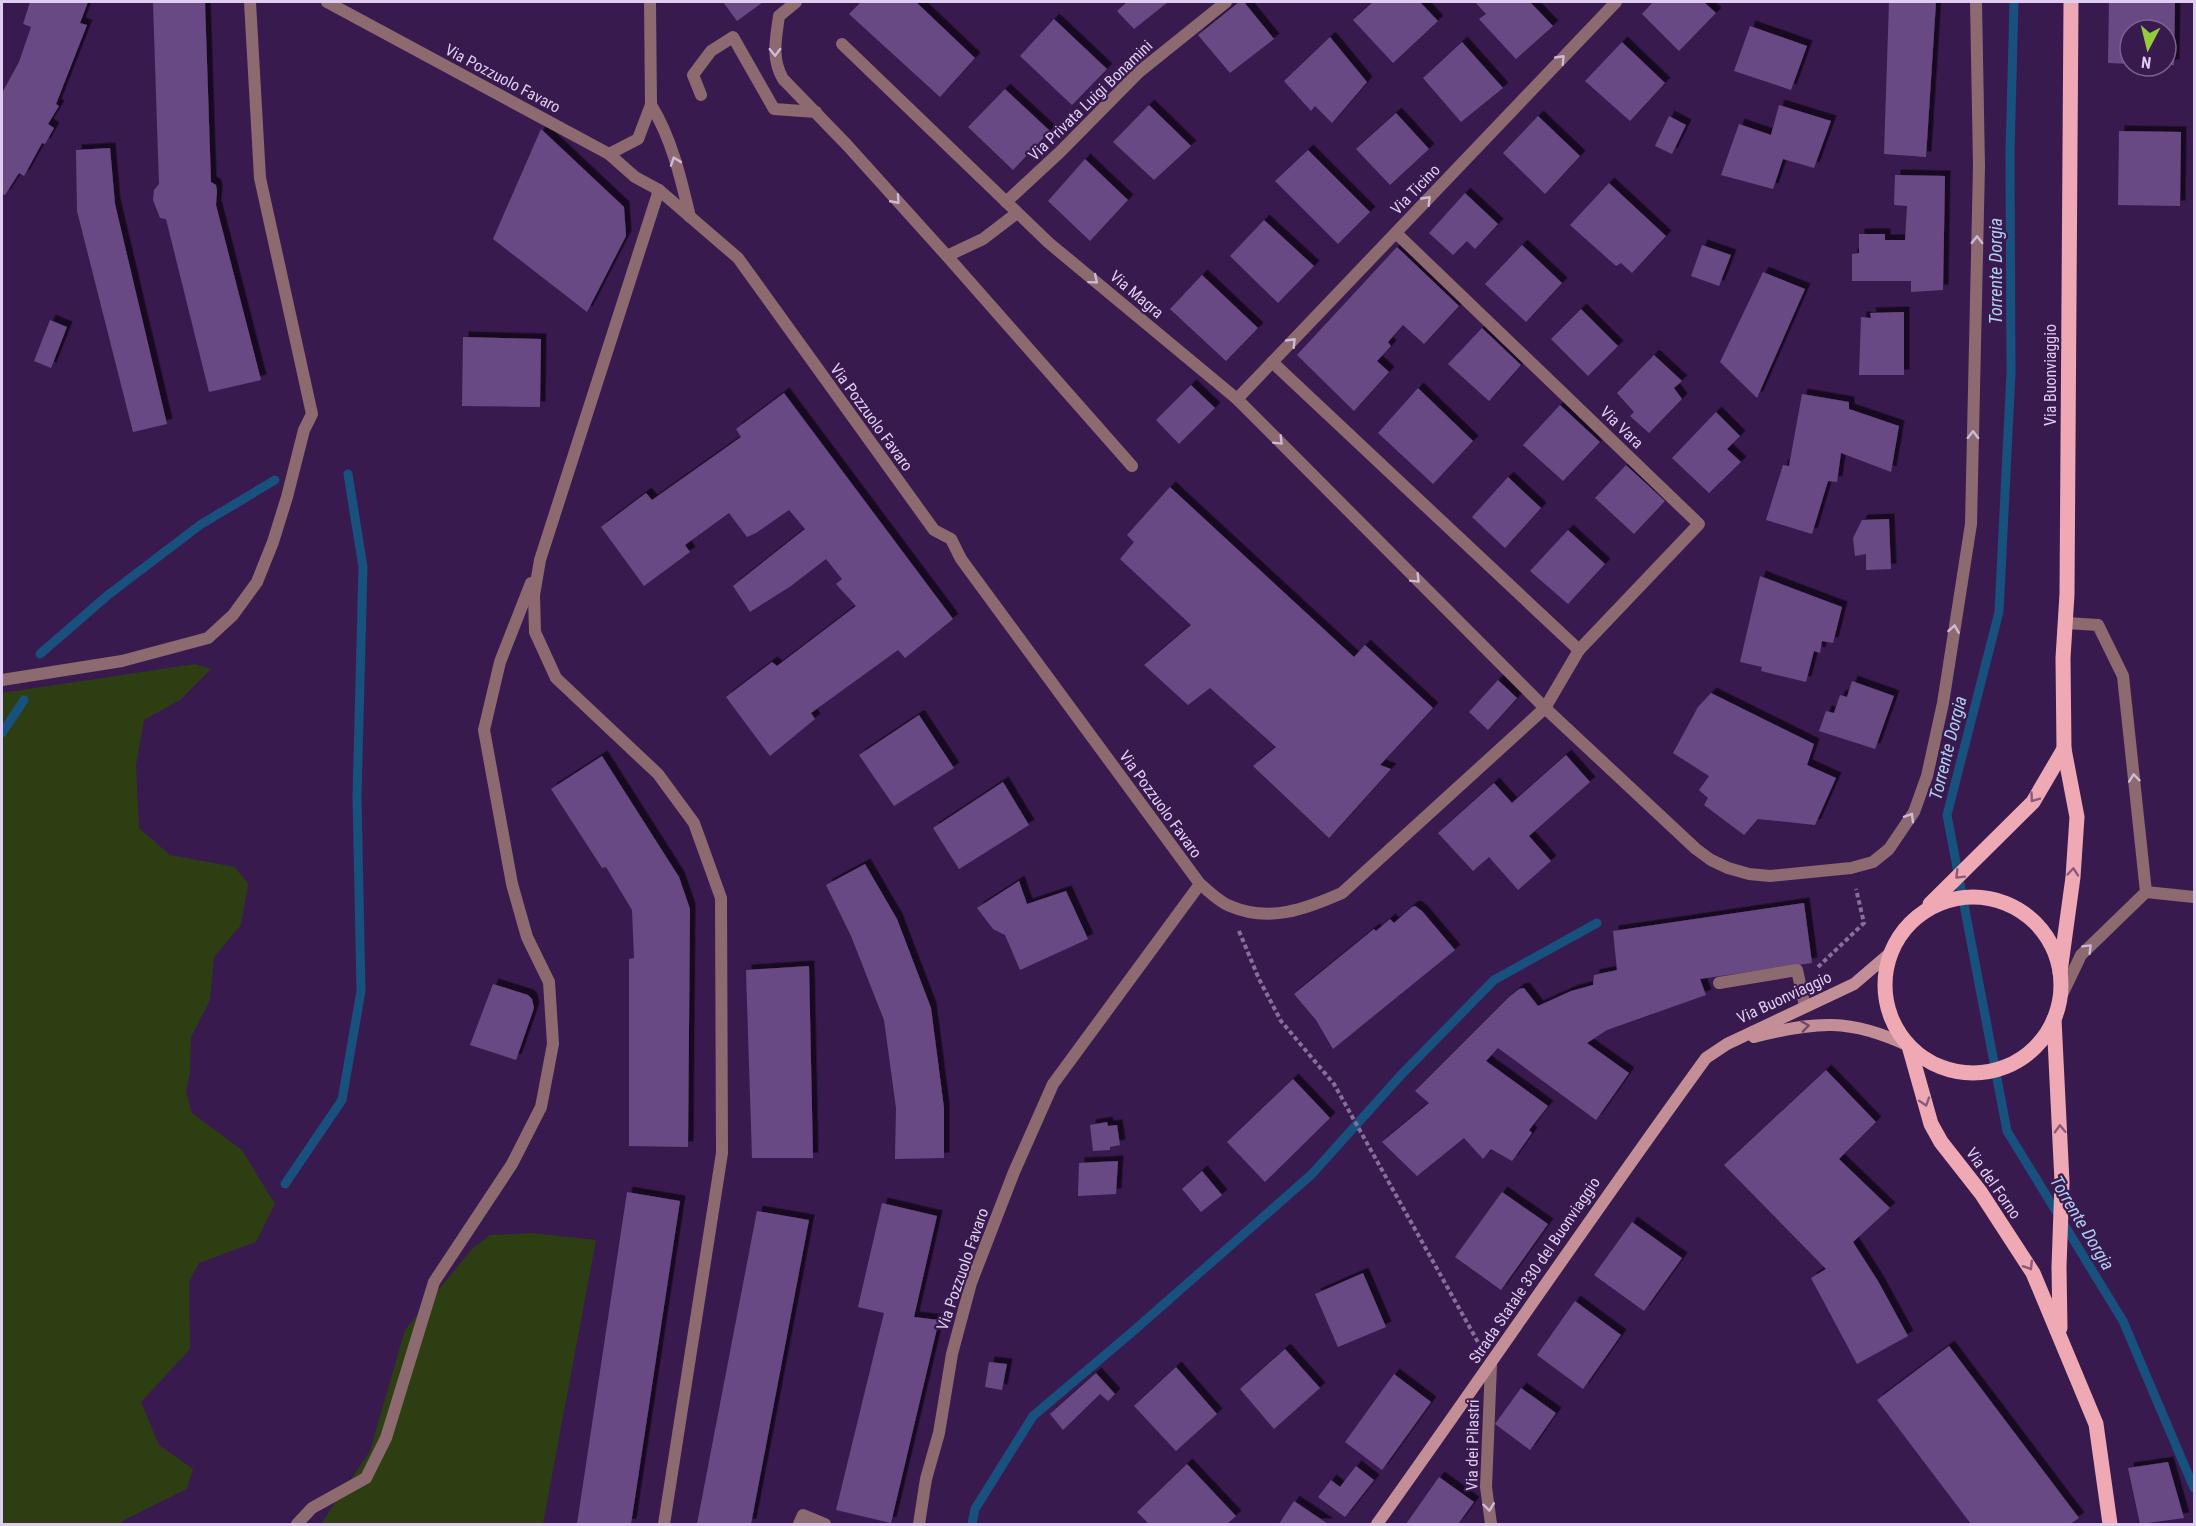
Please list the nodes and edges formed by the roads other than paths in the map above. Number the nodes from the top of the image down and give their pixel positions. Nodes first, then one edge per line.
1 (250, 2) edge
2 (327, 2) edge
3 (650, 2) edge
4 (796, 2) edge
5 (1226, 2) edge
6 (1616, 2) edge
7 (1976, 2) edge
8 (2071, 2) edge
9 (842, 44) dead end
10 (701, 95) dead end
11 (651, 105) junction
12 (816, 112) junction
13 (609, 154) junction
14 (659, 190) junction
15 (1006, 202) junction
16 (1017, 213) junction
17 (690, 217) junction
18 (1396, 233) junction
19 (947, 256) junction
20 (1272, 362) junction
21 (1237, 399) junction
22 (1132, 466) dead end
23 (540, 560) junction
24 (2066, 624) junction
25 (1579, 650) junction
26 (2, 680) edge
27 (1545, 708) junction
28 (2064, 748) junction
29 (1200, 884) junction
30 (2146, 892) junction
31 (1945, 895) junction
32 (2194, 897) edge
33 (1890, 954) junction
34 (2060, 972) junction
35 (1719, 983) dead end
36 (2060, 999) junction
37 (1805, 1006) junction
38 (2054, 1019) junction
39 (1727, 1044) junction
40 (1909, 1046) junction
41 (2060, 1337) junction
42 (1491, 1365) junction
43 (297, 1524) edge
44 (664, 1524) edge
45 (799, 1524) edge
46 (825, 1524) edge
47 (919, 1524) edge
48 (1377, 1524) edge
49 (1491, 1524) edge
50 (2110, 1524) edge

1 - 26 street
2 - 13 street, Via Pozzuolo Favaro
3 - 11 street
4 -> 12 street
5 - 15 street, Via Privata Luigi Bonamini
18 -> 6 street, Via Ticino
27 -> 7 street
8 - 24 main road, Via Buonviaggio
9 - 15 street, Via Magra
10 - 12 street
11 - 13 street
17 -> 11 street
12 -> 19 street
13 - 14 street, Via Pozzuolo Favaro
14 - 17 street, Via Pozzuolo Favaro
14 - 23 street
15 - 16 street, Via Magra
16 - 19 street
16 -> 21 street, Via Magra
17 - 29 street, Via Pozzuolo Favaro
20 -> 18 street, Via Ticino
18 - 25 street, Via Vara
19 - 22 street
20 - 21 street, Via Ticino
20 - 25 street
21 -> 27 street
23 - 43 street
23 - 44 street
24 - 28 main road, Via Buonviaggio
30 -> 24 street
25 - 27 street, Via Vara
27 - 29 street, Via Vara
28 -> 31 main road
34 -> 28 main road, Via Buonviaggio
29 - 47 street, Via Pozzuolo Favaro
30 - 32 street
36 -> 30 street
31 - 33 main road
31 - 34 main road
33 - 37 main road, Via Buonviaggio
33 - 40 main road
34 - 36 main road
35 - 37 street
36 - 38 main road
37 - 39 main road, Via Buonviaggio
38 - 40 main road
41 -> 38 main road, Via del Forno
39 -> 40 main road, Via Buonviaggio
39 - 42 main road, Strada Statale 330 del Buonviaggio
40 -> 41 main road, Via del Forno
41 - 50 main road, Via del Forno
42 - 48 main road, Strada Statale 330 del Buonviaggio
42 -> 49 street, Via dei Pilastri
45 - 46 street

